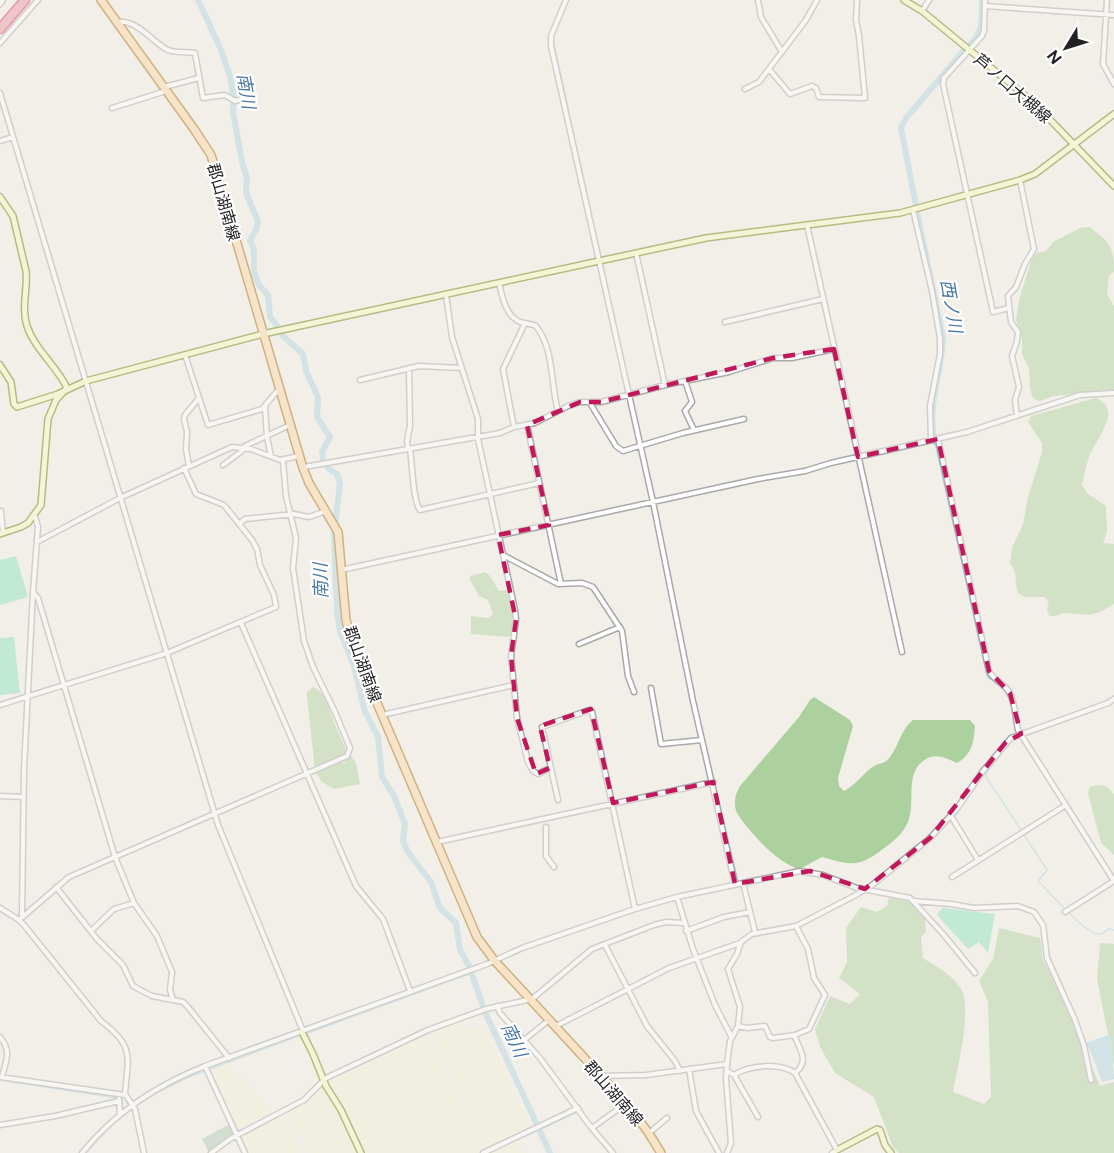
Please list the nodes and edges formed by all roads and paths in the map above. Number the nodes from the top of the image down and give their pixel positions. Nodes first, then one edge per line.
1 (3, 0) edge
2 (18, 0) edge
3 (25, 0) edge
4 (38, 0) edge
5 (101, 0) edge
6 (566, 0) edge
7 (758, 0) edge
8 (817, 0) edge
9 (856, 0) edge
10 (904, 0) edge
11 (928, 0) edge
12 (986, 0) edge
13 (1107, 0) edge
14 (0, 4) edge
15 (985, 6) junction
16 (922, 10) junction
17 (1105, 14) junction
18 (1114, 15) edge
19 (0, 21) edge
20 (117, 22) junction
21 (0, 29) edge
22 (0, 43) edge
23 (969, 50) junction
24 (782, 52) junction
25 (769, 69) junction
26 (199, 78) junction
27 (1114, 84) edge
28 (165, 88) junction
29 (745, 89) dead end
30 (0, 93) edge
31 (251, 97) dead end
32 (112, 108) dead end
33 (1114, 114) edge
34 (13, 137) junction
35 (0, 141) edge
36 (1074, 145) junction
37 (1020, 180) junction
38 (1114, 186) edge
39 (968, 194) junction
40 (0, 197) edge
41 (914, 210) junction
42 (807, 225) junction
43 (636, 253) junction
44 (599, 261) junction
45 (499, 283) junction
46 (446, 295) junction
47 (823, 299) junction
48 (1010, 308) junction
49 (725, 322) dead end
50 (525, 323) junction
51 (263, 334) junction
52 (834, 349) junction
53 (185, 355) junction
54 (0, 365) edge
55 (409, 368) junction
56 (462, 368) junction
57 (360, 380) dead end
58 (86, 381) junction
59 (685, 381) junction
60 (665, 385) junction
61 (67, 388) junction
62 (279, 389) junction
63 (1114, 393) edge
64 (629, 394) junction
65 (199, 398) junction
66 (590, 402) junction
67 (265, 407) junction
68 (558, 411) junction
69 (1017, 416) junction
70 (744, 419) dead end
71 (290, 425) junction
72 (527, 425) junction
73 (514, 427) junction
74 (694, 430) junction
75 (267, 436) junction
76 (478, 436) junction
77 (934, 440) junction
78 (640, 446) junction
79 (243, 447) junction
80 (409, 449) junction
81 (300, 456) junction
82 (271, 457) junction
83 (858, 457) junction
84 (283, 460) junction
85 (223, 465) dead end
86 (187, 467) junction
87 (303, 468) junction
88 (539, 483) junction
89 (490, 495) junction
90 (120, 498) junction
91 (653, 502) junction
92 (1, 511) edge
93 (326, 511) junction
94 (291, 514) junction
95 (35, 516) junction
96 (239, 524) junction
97 (549, 525) junction
98 (2, 534) edge
99 (498, 535) junction
100 (37, 542) junction
101 (502, 555) junction
102 (341, 570) junction
103 (561, 584) junction
104 (33, 591) junction
105 (241, 623) junction
106 (620, 627) junction
107 (579, 644) dead end
108 (902, 652) dead end
109 (166, 653) junction
110 (64, 685) junction
111 (514, 685) junction
112 (651, 688) dead end
113 (634, 692) dead end
114 (28, 697) junction
115 (1114, 699) edge
116 (0, 705) edge
117 (382, 715) junction
118 (1021, 734) junction
119 (702, 740) junction
120 (550, 768) junction
121 (307, 774) junction
122 (713, 782) junction
123 (0, 796) edge
124 (24, 797) junction
125 (558, 800) dead end
126 (613, 803) junction
127 (1066, 805) junction
128 (215, 814) junction
129 (951, 816) junction
130 (546, 827) dead end
131 (437, 842) junction
132 (116, 857) junction
133 (978, 860) junction
134 (554, 867) dead end
135 (952, 877) dead end
136 (743, 883) junction
137 (735, 884) junction
138 (56, 887) junction
139 (865, 889) junction
140 (677, 897) junction
141 (913, 901) junction
142 (134, 903) junction
143 (0, 908) edge
144 (635, 909) junction
145 (750, 912) junction
146 (1065, 912) dead end
147 (20, 919) junction
148 (683, 923) junction
149 (796, 926) junction
150 (91, 931) junction
151 (686, 931) junction
152 (755, 932) junction
153 (741, 943) junction
154 (604, 945) junction
155 (696, 958) junction
156 (494, 960) junction
157 (975, 973) dead end
158 (628, 988) junction
159 (410, 991) junction
160 (530, 999) junction
161 (173, 1000) junction
162 (497, 1006) junction
163 (549, 1020) junction
164 (738, 1026) junction
165 (555, 1027) junction
166 (303, 1031) junction
167 (794, 1035) junction
168 (732, 1036) junction
169 (0, 1037) edge
170 (524, 1040) junction
171 (229, 1058) junction
172 (727, 1064) junction
173 (206, 1068) junction
174 (689, 1069) junction
175 (680, 1071) junction
176 (727, 1071) junction
177 (795, 1072) junction
178 (734, 1075) junction
179 (601, 1076) junction
180 (1, 1077) edge
181 (324, 1080) junction
182 (1091, 1080) dead end
183 (121, 1097) junction
184 (626, 1103) junction
185 (134, 1106) junction
186 (578, 1108) junction
187 (120, 1114) junction
188 (758, 1117) dead end
189 (667, 1118) dead end
190 (0, 1125) edge
191 (592, 1128) junction
192 (649, 1133) junction
193 (237, 1136) junction
194 (835, 1151) edge
195 (82, 1153) edge
196 (144, 1153) edge
197 (211, 1153) edge
198 (245, 1153) edge
199 (361, 1153) edge
200 (483, 1153) edge
201 (613, 1153) edge
202 (661, 1153) edge
203 (719, 1153) edge
204 (726, 1153) edge
205 (891, 1153) edge

1 - 14 street
2 - 19 highway
3 - 21 highway
4 - 22 street
5 - 20 main road, 郡山湖南線
6 - 44 street
7 - 24 street
8 - 24 street
9 - 25 street
10 - 16 street, 芦ノ口大槻線
11 - 16 street
12 - 15 street
13 - 17 street
15 - 17 street
15 - 23 street
16 - 23 street, 芦ノ口大槻線
17 - 18 street
17 - 27 street
20 - 26 street
20 - 28 main road, 郡山湖南線
23 - 36 street, 芦ノ口大槻線
23 - 39 street
24 - 25 street
25 - 29 street
26 - 28 street
26 - 31 street
28 - 32 street
28 - 51 main road, 郡山湖南線
30 - 34 street
33 - 36 street
34 - 35 street
34 - 58 street
36 - 37 street
36 - 38 street, 芦ノ口大槻線
37 - 39 street
37 - 48 street
39 - 41 street
39 - 48 street
40 - 61 street
41 - 42 street
41 - 77 street
42 - 43 street
42 - 47 street
43 - 44 street
43 - 60 street
44 - 45 street
44 - 64 street
45 - 46 street
45 - 50 street
46 - 51 street
46 - 56 street
47 - 49 street
47 - 52 street
48 - 69 street
50 - 68 street
50 - 73 street
51 - 53 street
51 - 62 main road, 郡山湖南線
52 - 59 street
52 - 83 street
53 - 58 street
53 - 65 street
54 - 61 street
55 - 56 street
55 - 57 street
55 - 80 street
56 - 76 street
58 - 61 street
58 - 90 street
59 - 60 street
59 - 74 street
60 - 64 street
61 - 95 street
62 - 67 street
62 - 71 main road, 郡山湖南線
63 - 69 street
64 - 66 street
64 - 78 street
65 - 67 street
65 - 86 street
66 - 68 street
66 - 78 street
67 - 75 street
68 - 72 street
69 - 77 street
70 - 74 street
71 - 75 street
71 - 81 main road, 郡山湖南線
72 - 73 street
72 - 88 street
73 - 76 street
74 - 78 street
75 - 79 street
75 - 82 street
76 - 80 street
76 - 89 street
77 - 83 street
77 - 118 street
78 - 91 street
79 - 82 street
79 - 85 street
79 - 86 street
80 - 87 street
80 - 89 street
81 - 84 street
81 - 87 main road, 郡山湖南線
82 - 84 street
83 - 91 street
83 - 108 street
84 - 94 street
86 - 90 street
86 - 96 street
87 - 93 main road, 郡山湖南線
88 - 89 street
88 - 97 street
89 - 99 street
90 - 100 street
90 - 109 street
91 - 97 street
91 - 119 street
92 - 98 street
93 - 94 street
93 - 102 main road, 郡山湖南線
94 - 96 street
94 - 121 street
95 - 98 street
95 - 100 street
96 - 105 street
97 - 99 street
97 - 103 street
99 - 101 street
99 - 102 street
100 - 104 street
101 - 103 street
101 - 111 street
102 - 117 main road, 郡山湖南線
103 - 106 street
104 - 110 street
104 - 114 street
105 - 109 street
105 - 121 street
106 - 107 street
106 - 113 street
109 - 110 street
109 - 128 street
110 - 114 street
110 - 132 street
111 - 117 street
111 - 120 street
112 - 119 street
114 - 116 street
114 - 124 street
115 - 118 street
117 - 131 main road, 郡山湖南線
118 - 127 street
118 - 129 street
119 - 122 street
120 - 125 street
120 - 126 street
121 - 128 street
121 - 159 street
122 - 126 street
122 - 137 street
123 - 124 street
124 - 147 street
126 - 131 street
126 - 144 street
127 - 133 street
127 - 146 street
128 - 132 street
128 - 166 street
129 - 133 street
129 - 139 street
130 - 134 street
131 - 156 main road, 郡山湖南線
132 - 138 street
132 - 142 street
133 - 135 street
136 - 137 street
136 - 139 street
136 - 145 street
137 - 140 street
138 - 147 street
138 - 150 street
139 - 141 street
139 - 149 street
140 - 144 street
140 - 148 street
141 - 157 street
141 - 182 street
142 - 150 street
142 - 161 street
143 - 147 street
144 - 156 street
145 - 151 street
145 - 152 street
147 - 183 street
148 - 151 street
148 - 154 street
149 - 152 street
149 - 167 street
150 - 161 street
151 - 155 street
152 - 153 street
153 - 155 street
153 - 164 street
154 - 158 street
154 - 160 street
155 - 158 street
155 - 168 street
156 - 159 street
156 - 160 main road, 郡山湖南線
158 - 165 street
158 - 175 street
159 - 166 street
160 - 162 street
160 - 163 main road, 郡山湖南線
161 - 171 street
162 - 170 street
162 - 181 street
163 - 165 main road, 郡山湖南線
163 - 170 street
164 - 167 street
164 - 168 street
165 - 179 main road, 郡山湖南線
166 - 171 street
166 - 181 street
167 - 177 street
168 - 172 street
169 - 180 street
170 - 186 street
171 - 173 street
172 - 174 street
172 - 176 street
173 - 185 street
173 - 193 street
174 - 175 street
174 - 203 street
175 - 179 street
176 - 178 street
176 - 204 street
177 - 178 street
177 - 194 street
178 - 188 street
179 - 184 main road, 郡山湖南線
180 - 183 street
181 - 193 street
181 - 199 street
183 - 185 street
183 - 187 street
183 - 190 street
184 - 191 street
184 - 192 main road, 郡山湖南線
185 - 187 street
185 - 196 street
186 - 191 street
186 - 200 street
187 - 195 street
189 - 192 street
191 - 201 street
192 - 202 main road, 郡山湖南線
193 - 197 street
193 - 198 street
194 - 205 street

